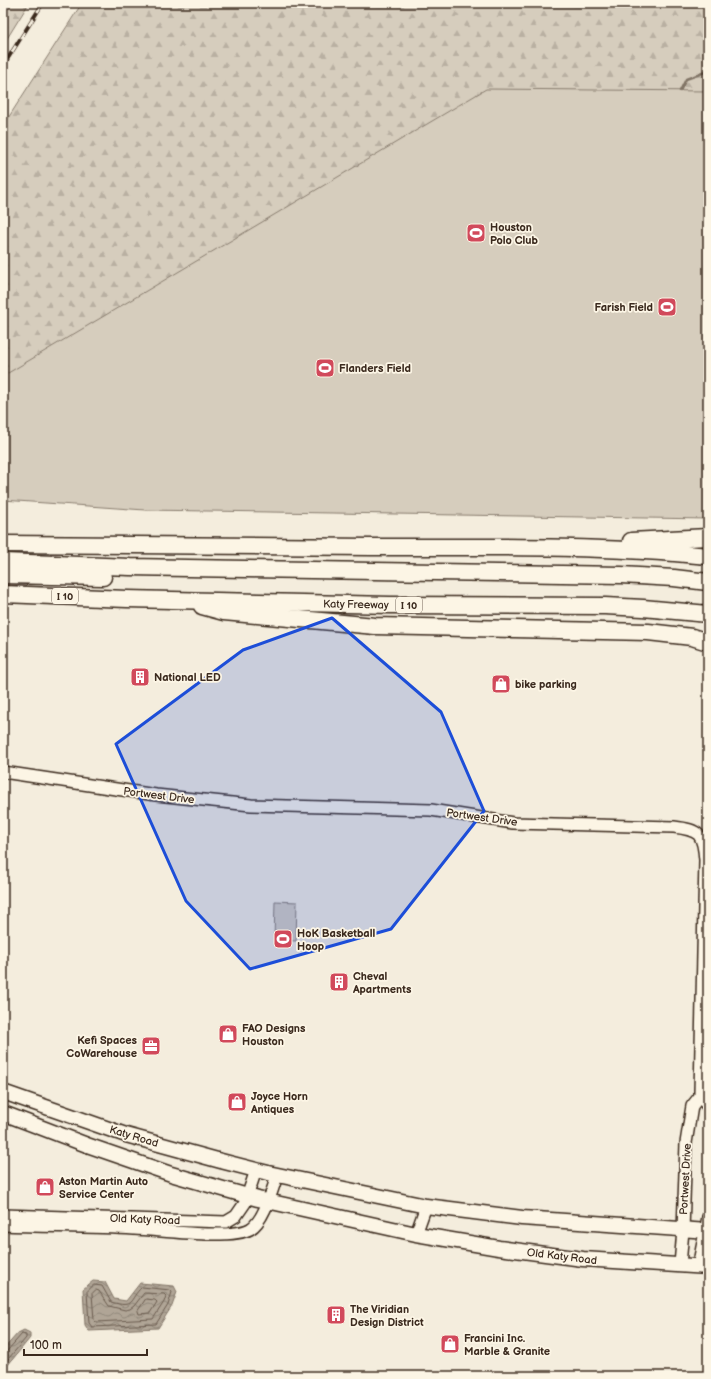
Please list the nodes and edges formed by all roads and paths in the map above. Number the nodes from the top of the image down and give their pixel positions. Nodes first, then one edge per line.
1 (708, 537) edge
2 (3, 544) edge
3 (459, 547) junction
4 (708, 556) edge
5 (3, 562) edge
6 (3, 575) edge
7 (708, 582) edge
8 (708, 590) edge
9 (3, 594) edge
10 (175, 600) junction
11 (643, 608) junction
12 (708, 613) edge
13 (708, 620) edge
14 (708, 642) edge
15 (3, 772) edge
16 (3, 1092) edge
17 (700, 1096) junction
18 (708, 1107) edge
19 (3, 1113) edge
20 (267, 1173) junction
21 (258, 1199) junction
22 (426, 1206) junction
23 (3, 1214) edge
24 (708, 1217) edge
25 (50, 1221) junction
26 (3, 1225) edge
27 (683, 1230) junction
28 (706, 1231) edge
29 (416, 1234) junction
30 (680, 1266) junction
31 (703, 1267) edge

1 - 3 highway
2 - 3 highway
3 - 4 highway
5 - 7 highway
6 - 8 highway
9 - 10 highway, Katy Freeway / I 10
10 - 11 highway, Katy Freeway / I 10
10 - 14 highway
11 - 12 highway
11 - 13 highway
15 - 17 street, Portwest Drive
16 - 20 main road, Katy Road
17 - 18 street
17 - 27 street, Portwest Drive
19 - 21 main road
20 - 21 street, Old Katy Road
20 - 21 street, Old Katy Road
20 - 22 main road
21 - 25 street, Old Katy Road
21 - 25 street, Old Katy Road
21 - 29 main road, Old Katy Road
22 - 27 main road
22 - 29 street
23 - 25 street, Old Katy Road
24 - 28 street
25 - 26 street, Old Katy Road
27 - 28 main road
27 - 30 street, Portwest Drive
28 - 31 street
29 - 30 main road, Old Katy Road
30 - 31 main road, Old Katy Road

